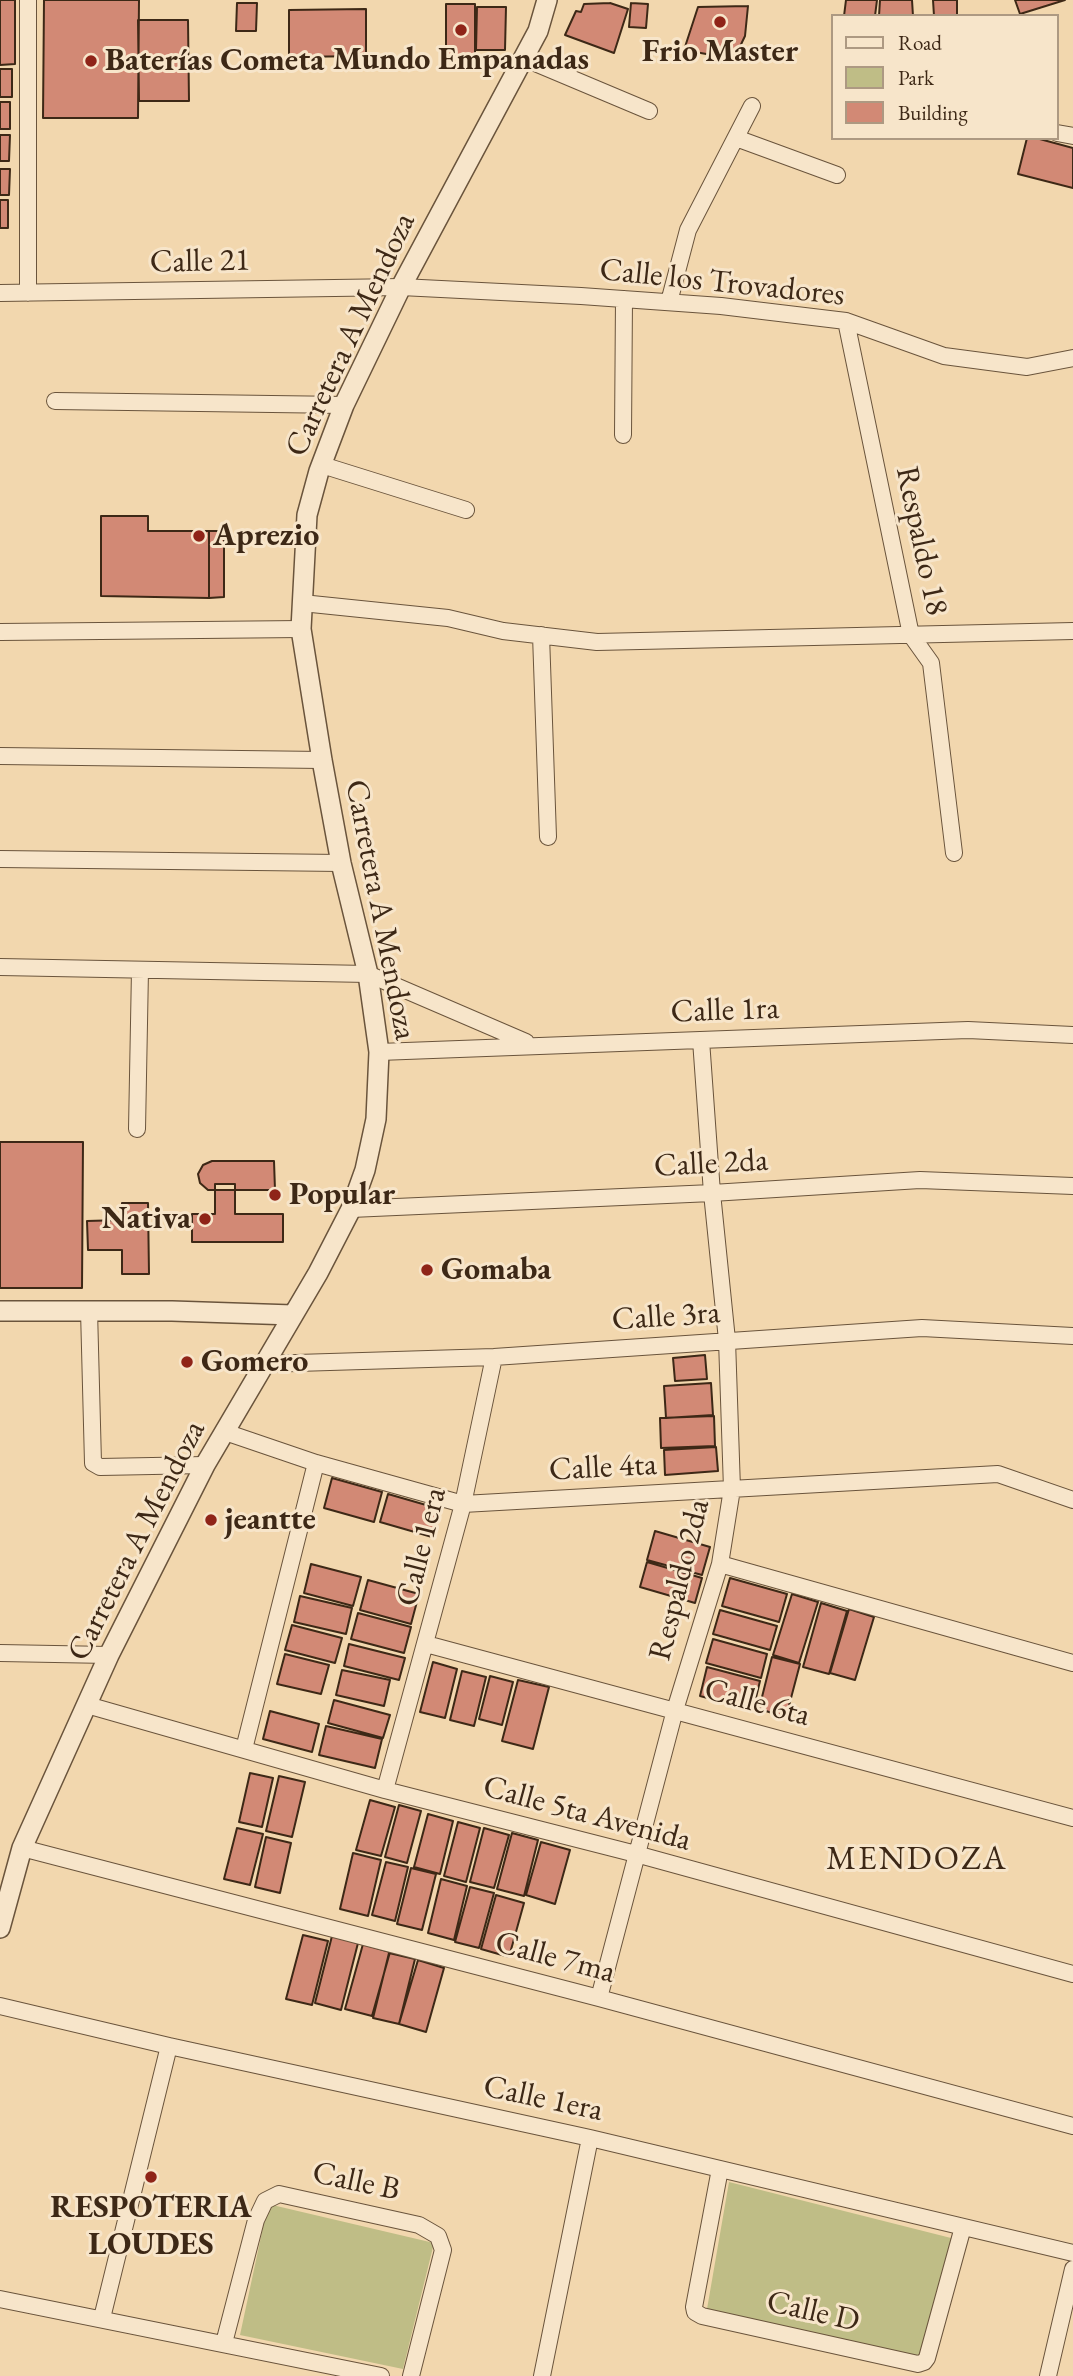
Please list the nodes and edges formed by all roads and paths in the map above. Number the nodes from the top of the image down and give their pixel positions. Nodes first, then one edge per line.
1 (28, 0) edge
2 (547, 0) edge
3 (523, 58) junction
4 (752, 106) dead end
5 (649, 111) dead end
6 (736, 138) junction
7 (837, 175) dead end
8 (401, 288) junction
9 (0, 293) edge
10 (28, 293) junction
11 (624, 299) junction
12 (669, 302) junction
13 (846, 321) junction
14 (1073, 358) edge
15 (55, 401) dead end
16 (344, 405) junction
17 (623, 435) dead end
18 (321, 465) junction
19 (466, 510) dead end
20 (302, 603) junction
21 (302, 629) junction
22 (1073, 631) edge
23 (0, 632) edge
24 (541, 635) junction
25 (911, 635) junction
26 (0, 756) edge
27 (322, 761) junction
28 (548, 837) dead end
29 (954, 853) dead end
30 (0, 859) edge
31 (341, 863) junction
32 (0, 967) edge
33 (140, 970) junction
34 (368, 974) junction
35 (1073, 1035) edge
36 (701, 1040) junction
37 (532, 1045) junction
38 (379, 1052) junction
39 (137, 1129) dead end
40 (1073, 1186) edge
41 (712, 1193) junction
42 (351, 1209) junction
43 (89, 1310) junction
44 (0, 1311) edge
45 (293, 1315) junction
46 (1073, 1336) edge
47 (727, 1340) junction
48 (494, 1357) junction
49 (264, 1364) junction
50 (225, 1432) junction
51 (316, 1463) junction
52 (205, 1465) junction
53 (732, 1489) junction
54 (1073, 1500) edge
55 (463, 1504) junction
56 (720, 1564) junction
57 (425, 1644) junction
58 (0, 1653) edge
59 (109, 1655) junction
60 (1073, 1662) edge
61 (87, 1705) junction
62 (675, 1710) junction
63 (244, 1749) junction
64 (385, 1790) junction
65 (1073, 1818) edge
66 (22, 1848) junction
67 (636, 1854) junction
68 (0, 1928) edge
69 (1073, 1974) edge
70 (599, 1998) junction
71 (0, 2006) edge
72 (169, 2046) junction
73 (1073, 2126) edge
74 (590, 2138) junction
75 (720, 2169) junction
76 (963, 2227) junction
77 (1073, 2253) edge
78 (1073, 2269) edge
79 (0, 2299) edge
80 (102, 2318) junction
81 (224, 2343) junction
82 (381, 2376) edge
83 (411, 2376) edge
84 (542, 2376) edge
85 (1048, 2376) edge

1 - 10 street
2 - 3 street, Carretera A Mendoza
3 - 5 street
3 - 8 street, Carretera A Mendoza
4 - 6 street
6 - 7 street
6 - 12 street
8 - 10 street, Calle 21
8 - 11 street, Calle los Trovadores
8 - 16 street, Carretera A Mendoza
9 - 10 street, Calle 21
11 - 12 street, Calle los Trovadores
11 - 17 street
12 - 13 street, Calle los Trovadores
13 - 14 street, Calle los Trovadores
13 - 25 street, Respaldo 18
15 - 16 street
16 - 18 street, Carretera A Mendoza
18 - 19 street
18 - 20 street, Carretera A Mendoza
20 - 21 street, Carretera A Mendoza
20 - 24 street
21 - 23 street
21 - 27 street, Carretera A Mendoza
22 - 25 street
24 - 25 street
24 - 28 street
25 - 29 street, Respaldo 18
26 - 27 street
27 - 31 street, Carretera A Mendoza
30 - 31 street
31 - 34 street, Carretera A Mendoza
32 - 33 street
33 - 34 street
33 - 39 street
34 - 37 street
34 - 38 street, Carretera A Mendoza
35 - 36 street, Calle 1ra
36 - 37 street, Calle 1ra
36 - 41 street, Respaldo 2da
37 - 38 street, Calle 1ra
38 - 42 street, Carretera A Mendoza
40 - 41 street, Calle 2da
41 - 42 street, Calle 2da
41 - 47 street, Respaldo 2da
42 - 45 street, Carretera A Mendoza
43 - 44 street
43 - 45 street
43 - 52 street
45 - 49 street, Carretera A Mendoza
46 - 47 street, Calle 3ra
47 - 48 street, Calle 3ra
47 - 53 street, Respaldo 2da
48 - 49 street, Calle 3ra
48 - 55 street, Calle 1era
49 - 50 street, Carretera A Mendoza
50 - 51 street, Calle 4ta
50 - 52 street, Carretera A Mendoza
51 - 55 street, Calle 4ta
51 - 63 street
52 - 59 street, Carretera A Mendoza
53 - 54 street, Calle 4ta
53 - 55 street, Calle 4ta
53 - 56 street, Respaldo 2da
55 - 57 street, Calle 1era
56 - 60 street
56 - 62 street, Respaldo 2da
57 - 62 street, Calle 6ta
57 - 64 street, Calle 1era
58 - 59 street
59 - 61 street, Carretera A Mendoza
61 - 63 street, Calle 5ta Avenida
61 - 66 street, Carretera A Mendoza
62 - 65 street, Calle 6ta
62 - 67 street, Respaldo 2da
63 - 64 street, Calle 5ta Avenida
64 - 67 street, Calle 5ta Avenida
66 - 68 street, Carretera A Mendoza
66 - 70 street, Calle 7ma
67 - 69 street, Calle 5ta Avenida
67 - 70 street, Respaldo 2da
70 - 73 street, Calle 7ma
71 - 72 street, Calle 1era
72 - 74 street, Calle 1era
72 - 80 street
74 - 75 street, Calle 1era
74 - 84 street
75 - 76 street, Calle 1era
75 - 76 street, Calle D
76 - 77 street, Calle 1era
78 - 85 street
79 - 80 street
80 - 81 street
81 - 82 street
81 - 83 street, Calle B

